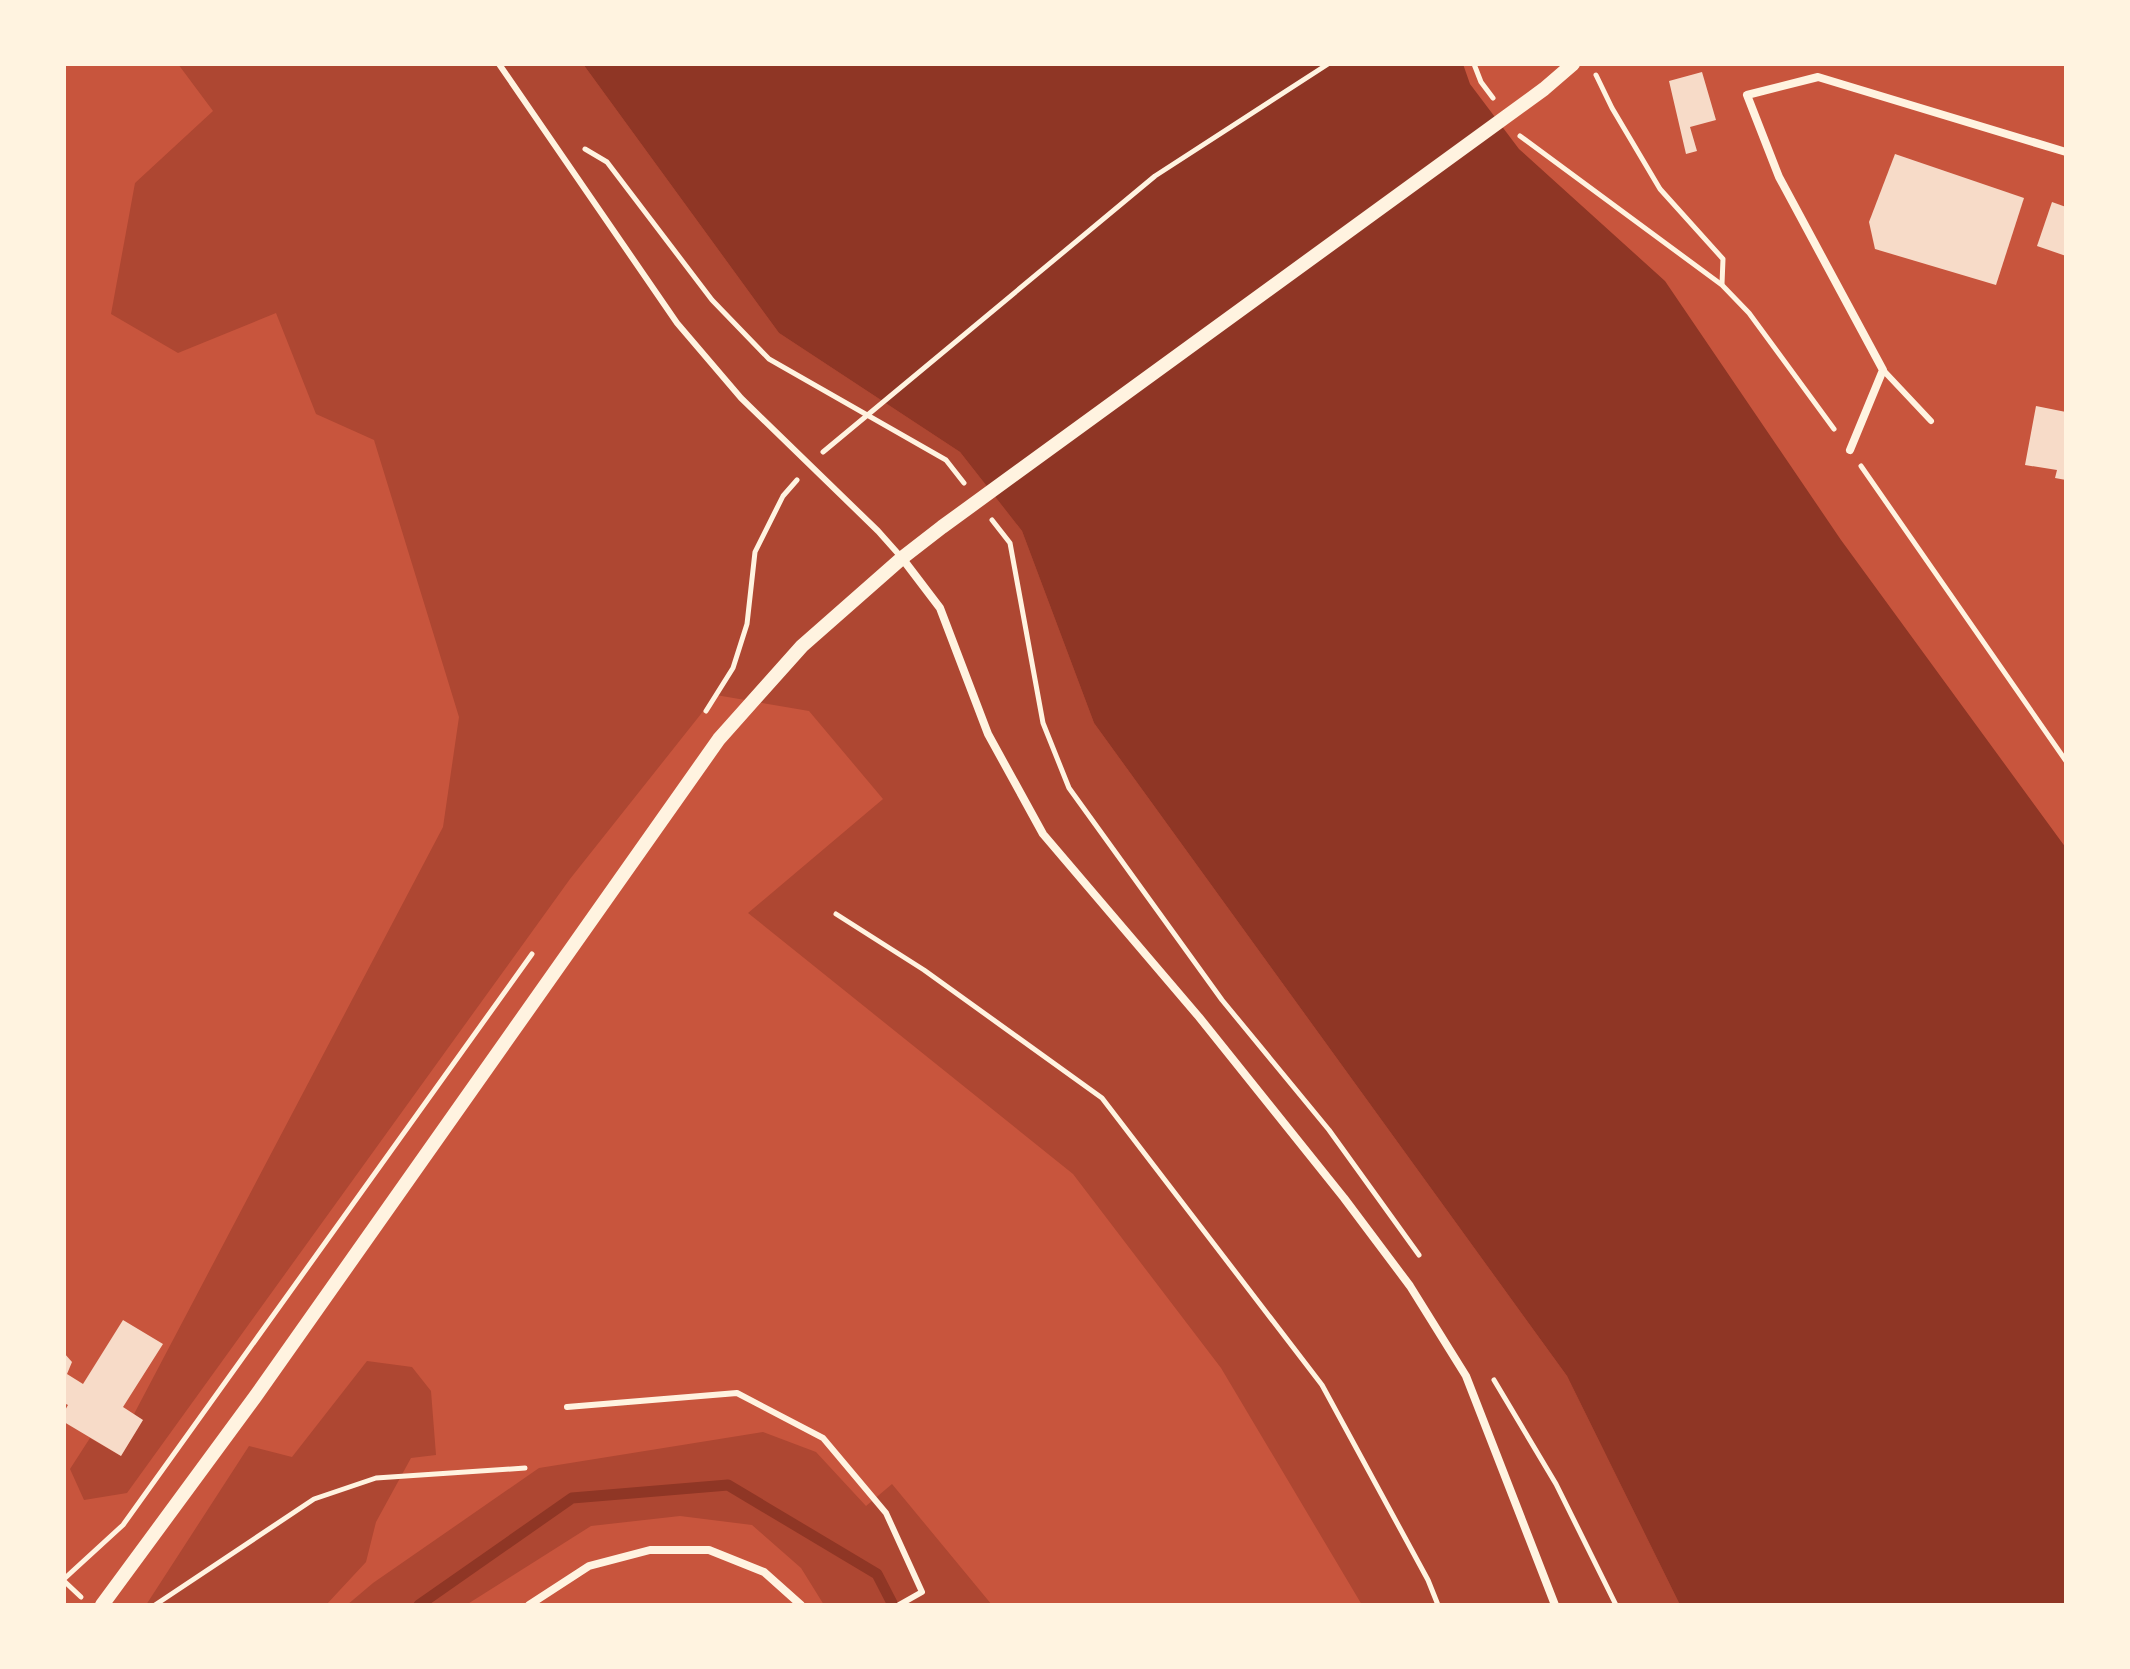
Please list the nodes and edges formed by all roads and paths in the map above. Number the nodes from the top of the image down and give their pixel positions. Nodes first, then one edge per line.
1 (499, 64) edge
2 (1328, 64) edge
3 (1474, 64) edge
4 (1573, 64) edge
5 (1591, 64) edge
6 (1498, 105) dead end
7 (1515, 129) dead end
8 (2066, 152) edge
9 (1722, 285) junction
10 (1883, 370) junction
11 (1931, 421) dead end
12 (1850, 450) junction
13 (809, 465) junction
14 (902, 558) junction
15 (701, 717) dead end
16 (2066, 761) edge
17 (836, 914) dead end
18 (536, 948) dead end
19 (1491, 1375) dead end
20 (567, 1407) dead end
21 (525, 1468) dead end
22 (64, 1579) edge
23 (102, 1605) edge
24 (155, 1605) edge
25 (529, 1605) edge
26 (801, 1605) edge
27 (899, 1605) edge
28 (1438, 1605) edge
29 (1555, 1605) edge
30 (1616, 1605) edge

1 - 13 lane
2 - 13 path
3 - 6 path
4 - 14 street
5 - 9 path
7 - 9 path
8 - 10 street
9 - 12 path
10 - 11 lane
10 - 12 street
12 - 16 path
13 - 14 lane
13 - 15 path
14 - 23 street
14 - 29 street
17 - 28 path
18 - 22 path
19 - 30 path
20 - 27 lane
21 - 24 path
25 - 26 street

